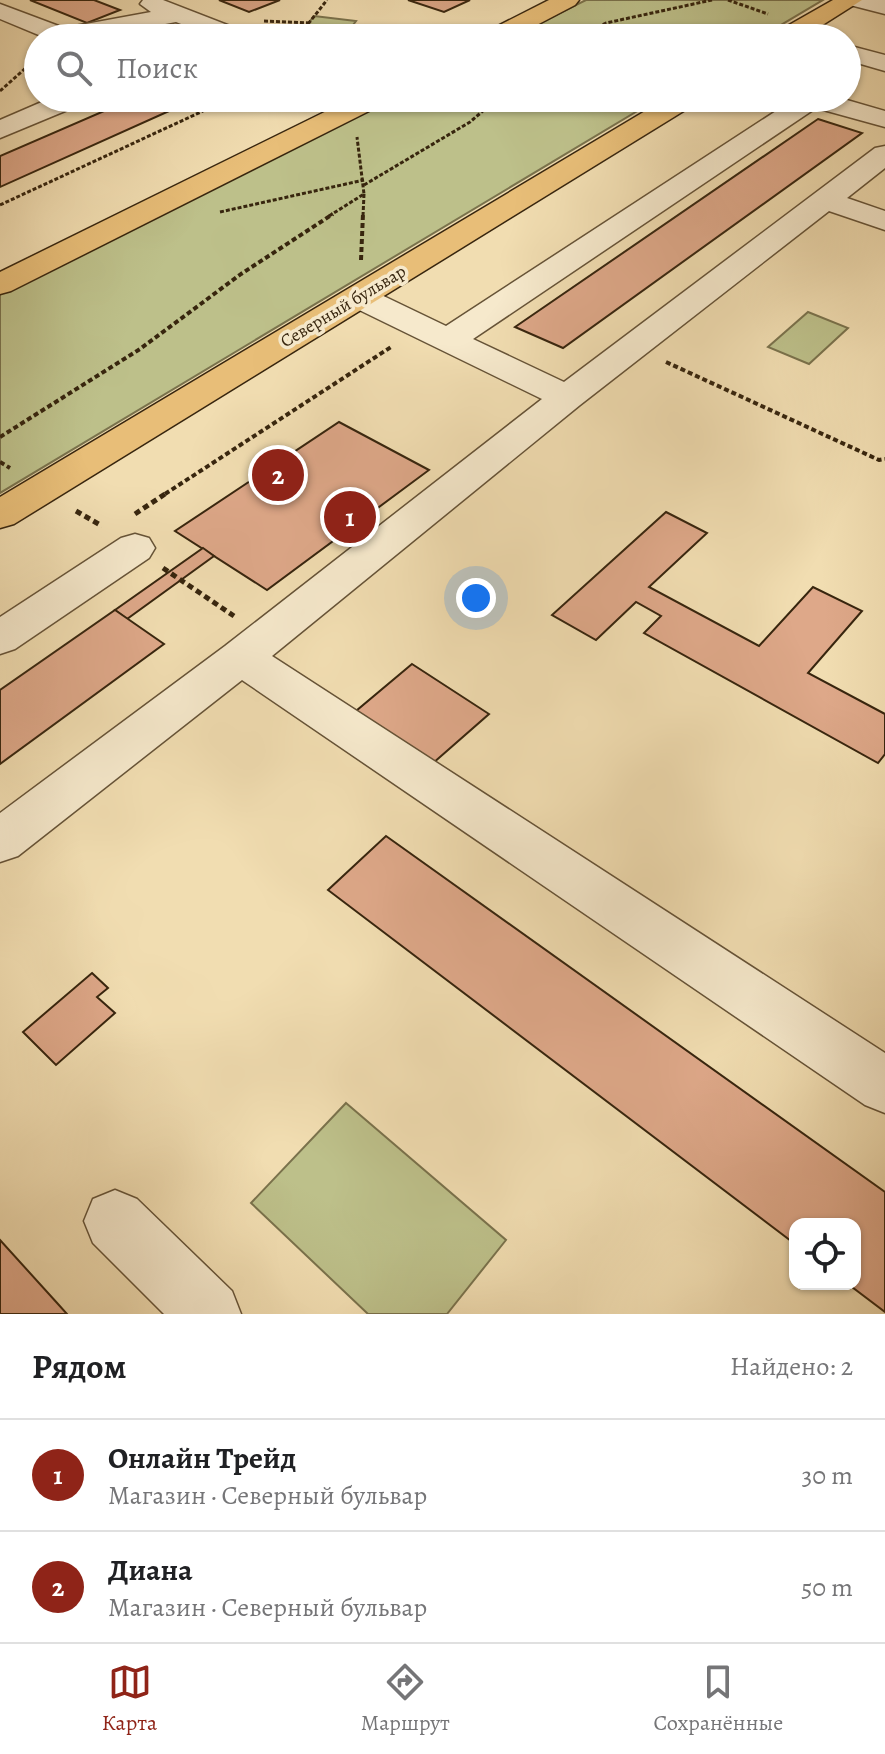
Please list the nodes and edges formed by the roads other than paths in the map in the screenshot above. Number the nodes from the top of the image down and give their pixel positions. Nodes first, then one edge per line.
1 (141, 0) edge
2 (567, 0) edge
3 (850, 0) edge
4 (858, 0) edge
5 (885, 7) edge
6 (0, 11) edge
7 (178, 14) junction
8 (32, 24) edge
9 (125, 24) edge
10 (199, 24) edge
11 (520, 24) edge
12 (811, 24) edge
13 (861, 56) edge
14 (885, 63) edge
15 (41, 112) edge
16 (346, 112) edge
17 (663, 112) edge
18 (790, 112) edge
19 (833, 112) edge
20 (0, 130) edge
21 (885, 145) edge
22 (825, 200) junction
23 (885, 221) edge
24 (0, 284) edge
25 (359, 297) junction
26 (449, 339) junction
27 (567, 397) junction
28 (0, 515) edge
29 (135, 548) road end
30 (0, 638) edge
31 (253, 647) junction
32 (0, 841) edge
33 (885, 1086) edge
34 (115, 1221) dead end
35 (209, 1314) edge

1 - 7 lane
2 - 11 main road
3 - 12 main road
4 - 5 lane
6 - 8 lane
7 - 9 lane
7 - 10 lane
13 - 14 lane
15 - 20 lane
16 - 24 main road
17 - 25 main road, Северный бульвар
18 - 26 lane
19 - 21 lane
21 - 22 lane
22 - 23 lane
22 - 27 lane
25 - 26 lane
25 - 28 main road, Северный бульвар
26 - 27 lane
27 - 31 lane
29 - 30 lane
31 - 32 lane
31 - 33 lane
34 - 35 lane

